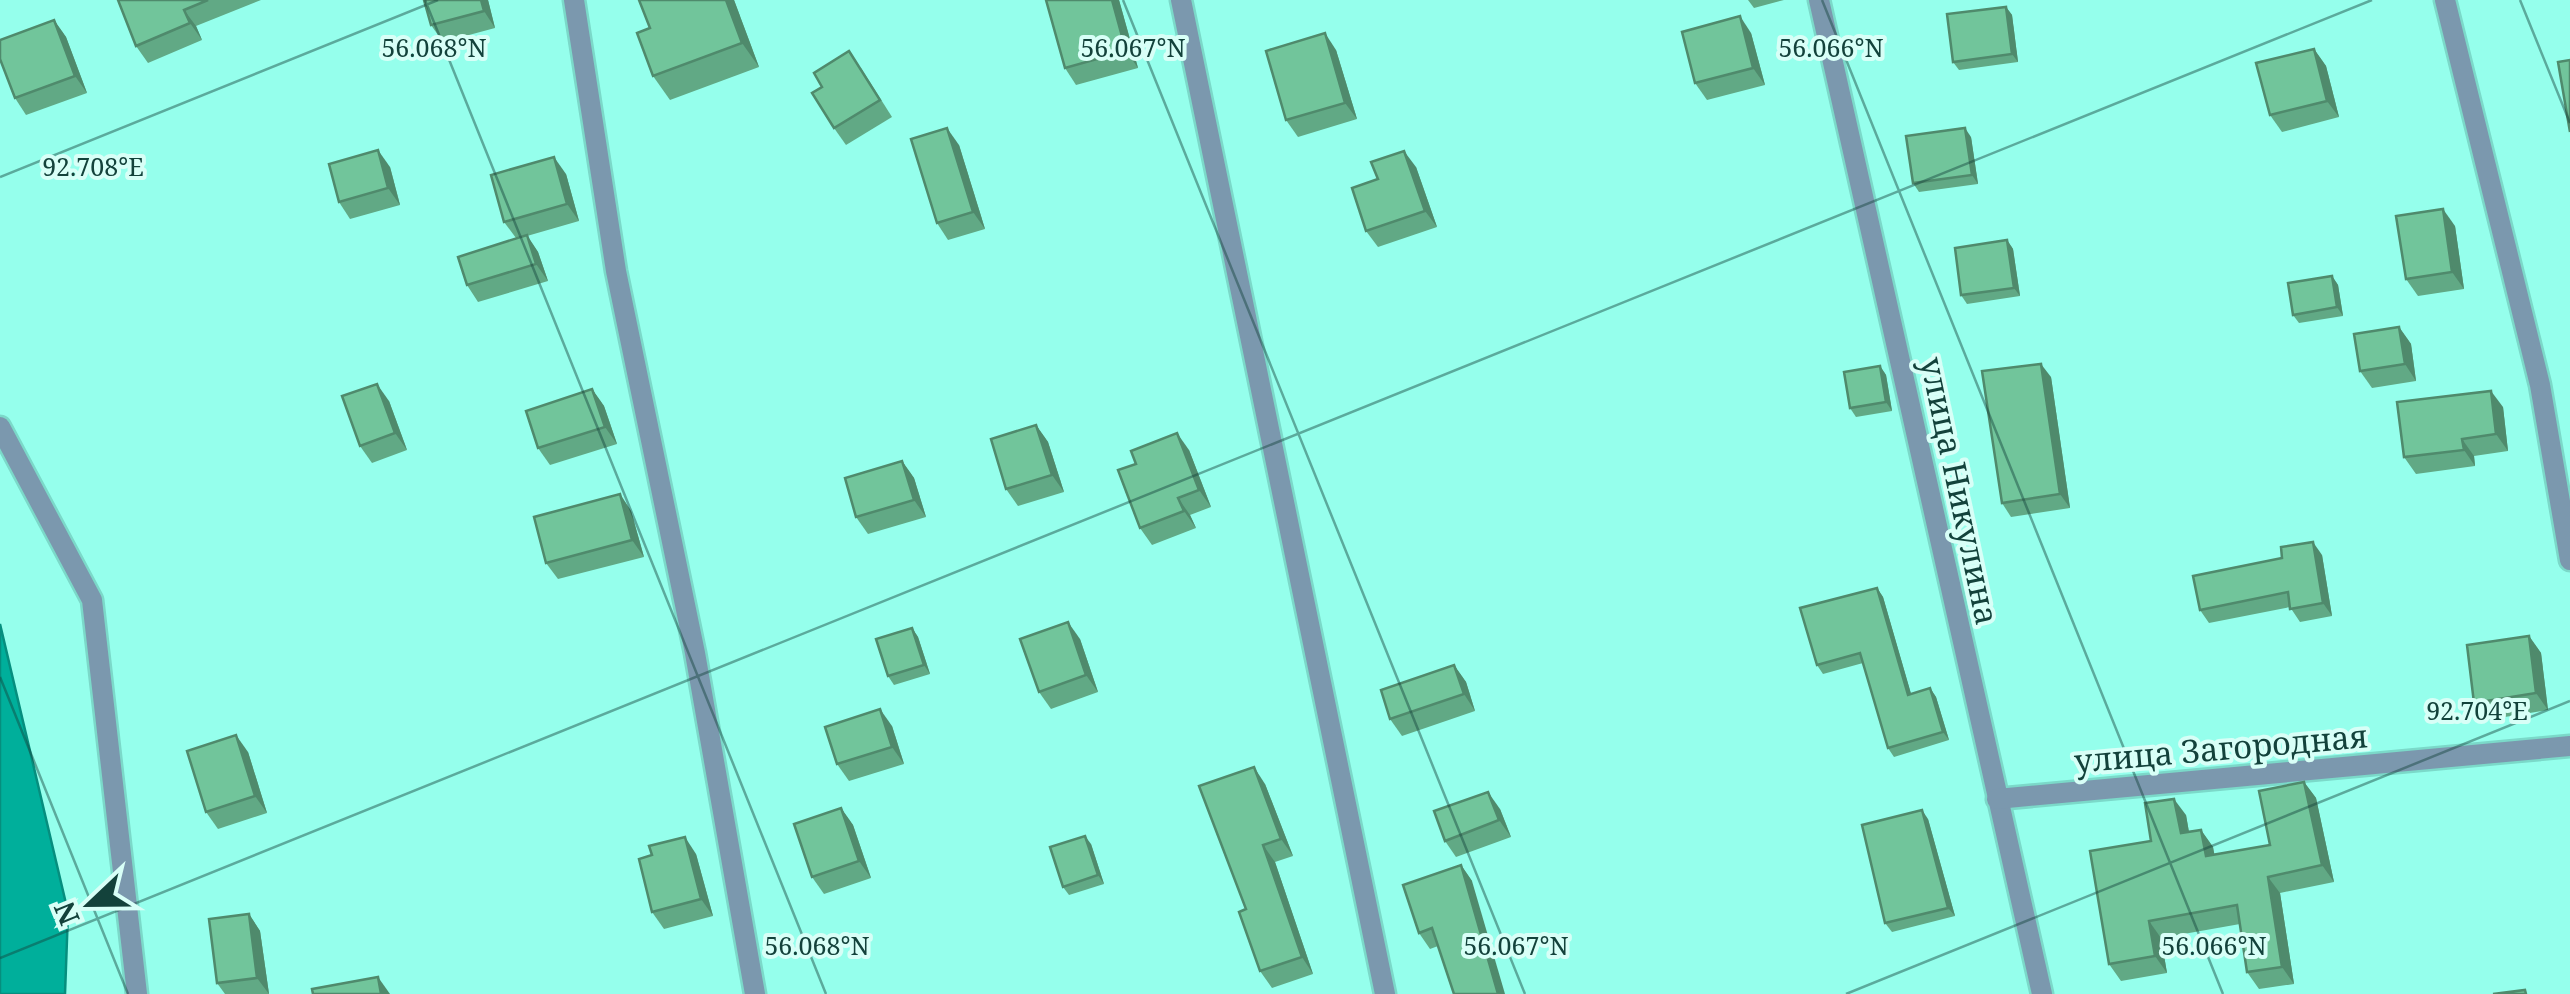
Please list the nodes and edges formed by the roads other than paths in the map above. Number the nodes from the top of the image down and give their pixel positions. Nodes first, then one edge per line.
1 (574, 0) edge
2 (1181, 0) edge
3 (1819, 0) edge
4 (2444, 0) edge
5 (0, 426) edge
6 (2570, 560) edge
7 (2570, 746) edge
8 (1997, 800) junction
9 (137, 994) edge
10 (756, 994) edge
11 (1385, 994) edge
12 (2042, 994) edge

1 - 10 lane
2 - 11 lane
3 - 8 lane, улица Никулина
4 - 6 lane
5 - 9 lane
7 - 8 lane, улица Загородная
8 - 12 lane, улица Никулина

